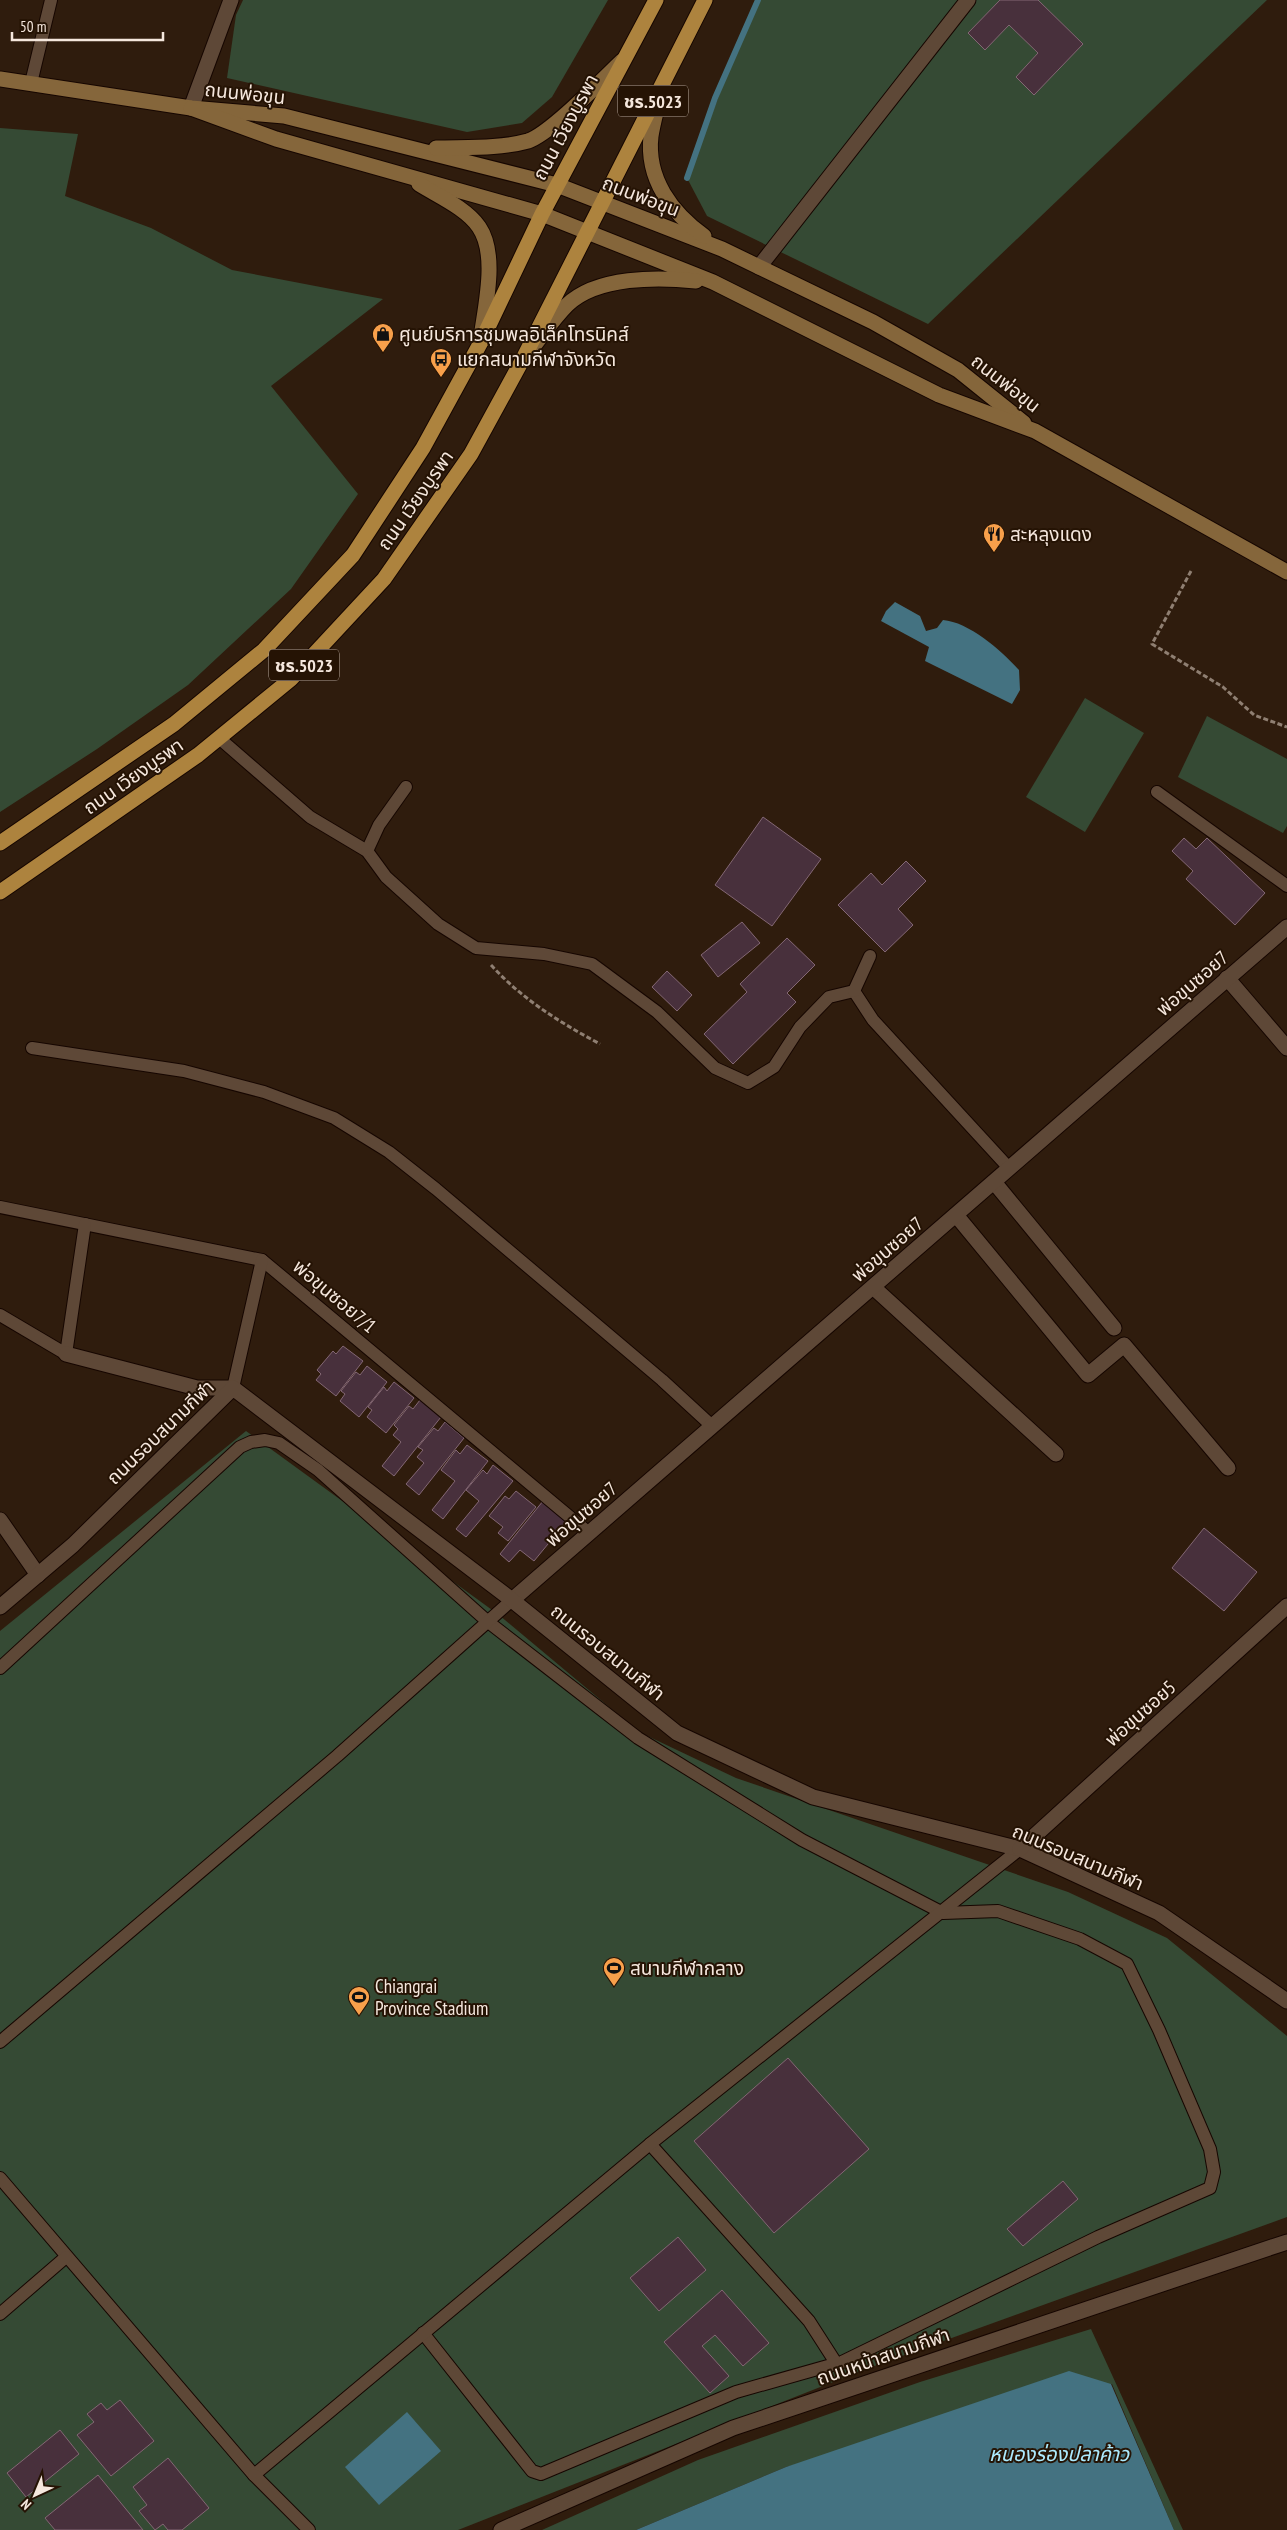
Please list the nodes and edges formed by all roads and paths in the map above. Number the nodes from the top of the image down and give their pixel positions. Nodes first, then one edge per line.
1 (51, 0) edge
2 (231, 0) edge
3 (656, 0) edge
4 (705, 0) edge
5 (968, 0) edge
6 (624, 59) junction
7 (0, 79) edge
8 (663, 81) junction
9 (31, 83) junction
10 (191, 108) junction
11 (419, 149) junction
12 (406, 176) junction
13 (557, 185) junction
14 (602, 202) junction
15 (542, 214) junction
16 (586, 232) junction
17 (722, 249) junction
18 (759, 267) junction
19 (713, 282) junction
20 (481, 342) junction
21 (524, 357) junction
22 (1035, 431) junction
23 (1191, 571) dead end
24 (1287, 572) edge
25 (1287, 727) edge
26 (219, 738) junction
27 (406, 787) dead end
28 (1157, 792) dead end
29 (0, 843) edge
30 (367, 851) junction
31 (1287, 886) edge
32 (0, 892) edge
33 (1287, 927) edge
34 (476, 948) junction
35 (870, 956) dead end
36 (1228, 978) junction
37 (854, 991) junction
38 (600, 1044) dead end
39 (32, 1048) dead end
40 (1287, 1048) edge
41 (1009, 1168) junction
42 (994, 1182) junction
43 (0, 1207) edge
44 (956, 1214) junction
45 (84, 1224) junction
46 (262, 1260) junction
47 (873, 1287) junction
48 (0, 1315) edge
49 (1114, 1328) dead end
50 (66, 1354) junction
51 (233, 1388) junction
52 (712, 1426) junction
53 (1056, 1454) dead end
54 (1228, 1468) dead end
55 (0, 1520) edge
56 (589, 1533) junction
57 (38, 1575) junction
58 (512, 1600) junction
59 (1287, 1606) edge
60 (0, 1607) edge
61 (487, 1621) junction
62 (0, 1668) edge
63 (1020, 1849) junction
64 (943, 1913) junction
65 (1287, 2001) edge
66 (0, 2042) edge
67 (650, 2144) junction
68 (0, 2178) edge
69 (1287, 2242) edge
70 (66, 2256) junction
71 (0, 2314) edge
72 (423, 2333) junction
73 (836, 2363) junction
74 (254, 2475) junction
75 (309, 2530) edge
76 (501, 2530) edge

1 - 9 lane
2 - 10 street
3 - 6 main road, ถนน เวียงบูรพา / ชร.5023
4 - 8 main road, ถนน เวียงบูรพา / ชร.5023
5 - 18 street
6 - 11 main road
6 - 13 main road, ถนน เวียงบูรพา / ชร.5023
7 - 9 main road, ถนนพ่อขุน
8 - 14 main road, ถนน เวียงบูรพา / ชร.5023
8 - 17 main road
9 - 10 main road, ถนนพ่อขุน
10 - 11 main road, ถนนพ่อขุน
10 - 12 main road, ถนนพ่อขุน
11 - 13 main road, ถนนพ่อขุน
12 - 15 main road, ถนนพ่อขุน
12 - 20 main road
13 - 14 main road, ถนนพ่อขุน
13 - 15 main road, ถนน เวียงบูรพา / ชร.5023
14 - 16 main road, ถนน เวียงบูรพา / ชร.5023
14 - 17 main road, ถนนพ่อขุน
15 - 16 main road, ถนนพ่อขุน
15 - 20 main road, ถนน เวียงบูรพา / ชร.5023
16 - 19 main road, ถนนพ่อขุน
16 - 21 main road, ถนน เวียงบูรพา / ชร.5023
17 - 18 main road, ถนนพ่อขุน
18 - 22 main road, ถนนพ่อขุน
19 - 21 main road
19 - 22 main road, ถนนพ่อขุน
20 - 29 main road, ถนน เวียงบูรพา / ชร.5023
21 - 26 main road, ถนน เวียงบูรพา / ชร.5023
22 - 24 main road, ถนนพ่อขุน
23 - 25 path
26 - 30 lane
26 - 32 main road, ถนน เวียงบูรพา / ชร.5023
27 - 30 lane
28 - 31 lane
30 - 34 lane
33 - 36 street, พ่อขุนซอย7
34 - 37 lane
34 - 38 path
35 - 37 lane
36 - 40 street
36 - 41 street, พ่อขุนซอย7
37 - 41 lane
39 - 52 lane
41 - 42 street, พ่อขุนซอย7
42 - 44 street, พ่อขุนซอย7
42 - 49 street
43 - 45 lane, พ่อขุนซอย7/1
44 - 47 street, พ่อขุนซอย7
44 - 54 street
45 - 46 lane, พ่อขุนซอย7/1
45 - 50 lane
46 - 51 lane
46 - 56 lane, พ่อขุนซอย7/1
47 - 52 street, พ่อขุนซอย7
47 - 53 street
48 - 50 lane
50 - 51 street
51 - 57 street, ถนนรอบสนามกีฬา
51 - 58 street, ถนนรอบสนามกีฬา
52 - 56 street, พ่อขุนซอย7
55 - 57 street
56 - 58 street, พ่อขุนซอย7
57 - 60 street, ถนนรอบสนามกีฬา
58 - 61 lane
58 - 63 street, ถนนรอบสนามกีฬา
59 - 63 street, พ่อขุนซอย5
61 - 62 lane
61 - 64 lane
61 - 66 lane
63 - 64 lane
63 - 65 street, ถนนรอบสนามกีฬา
64 - 67 lane
64 - 73 lane
67 - 72 lane
67 - 73 lane
68 - 70 lane
69 - 76 street, ถนนหน้าสนามกีฬา
70 - 71 lane
70 - 74 lane
72 - 73 lane
72 - 74 lane
74 - 75 lane

